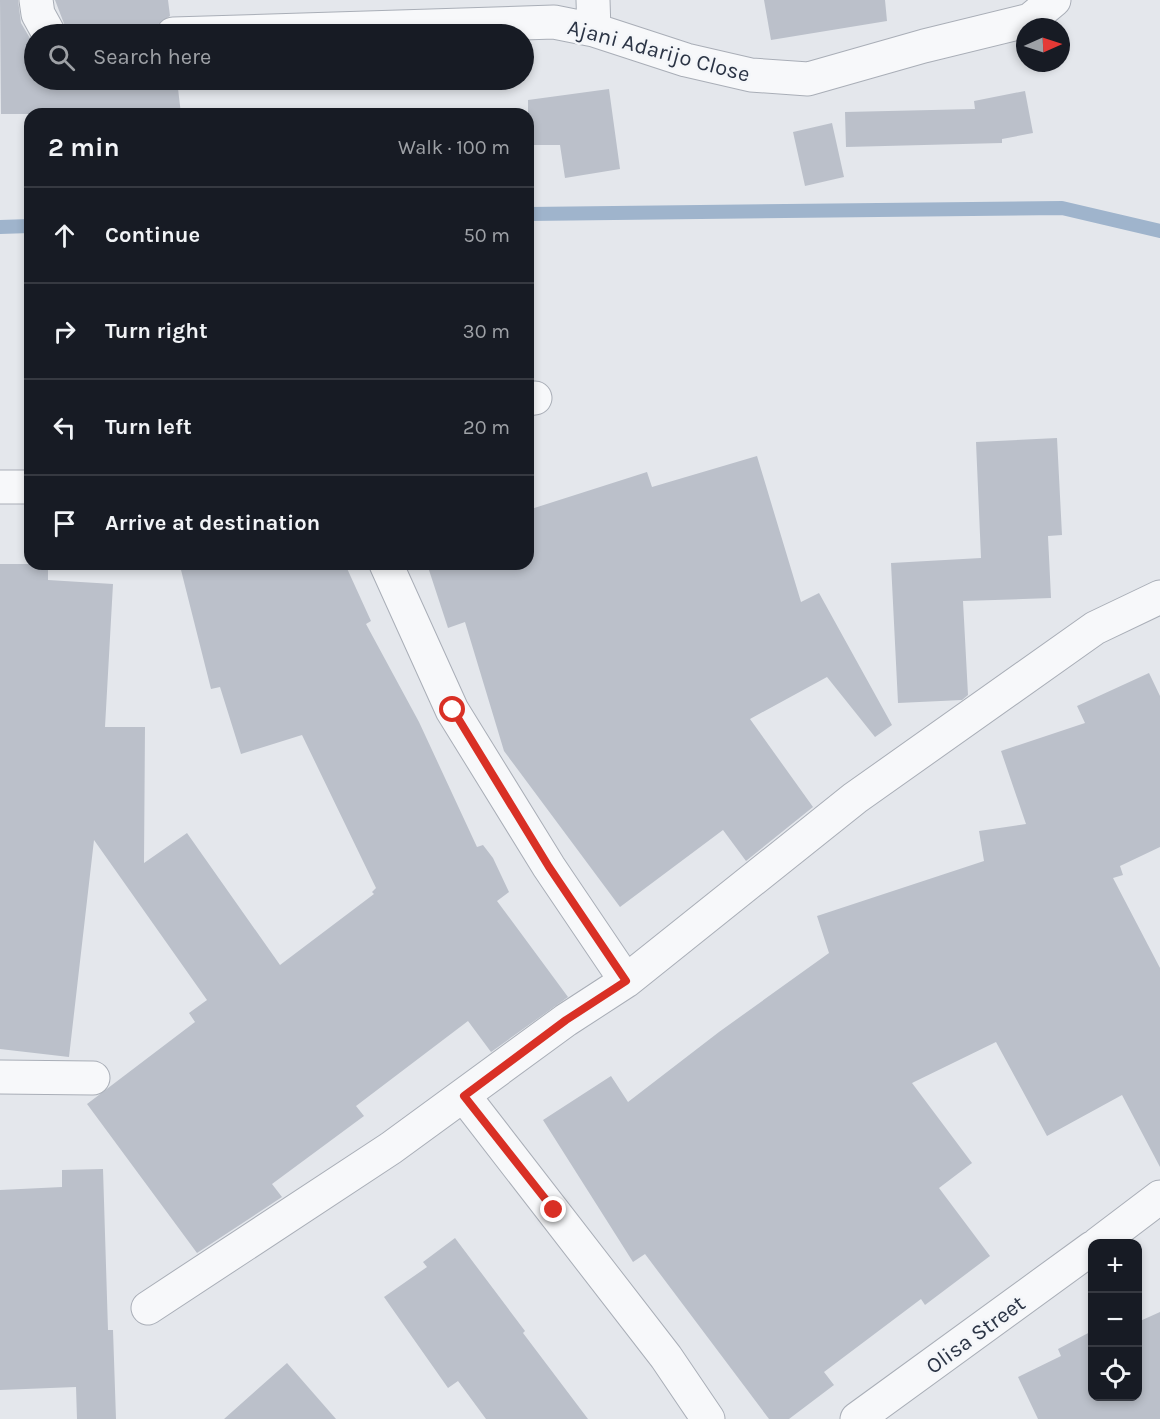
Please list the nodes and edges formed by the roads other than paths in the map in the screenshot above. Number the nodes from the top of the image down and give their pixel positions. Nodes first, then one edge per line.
1 (36, 0) edge
2 (1042, 10) edge
3 (593, 15) edge
4 (44, 24) edge
5 (490, 24) edge
6 (0, 487) edge
7 (24, 487) edge
8 (389, 570) edge
9 (1160, 597) edge
10 (626, 981) junction
11 (0, 1077) edge
12 (93, 1078) dead end
13 (464, 1096) junction
14 (1160, 1197) edge
15 (1105, 1239) edge
16 (1088, 1251) edge
17 (148, 1308) dead end
18 (708, 1419) edge
19 (857, 1419) edge

1 - 4 street
2 - 3 street, Ajani Adarijo Close
3 - 5 street, Ajani Adarijo Close
6 - 7 street
8 - 10 street
9 - 10 street
10 - 13 street
11 - 12 street
13 - 17 street
13 - 18 street
14 - 15 street
16 - 19 street, Olisa Street

